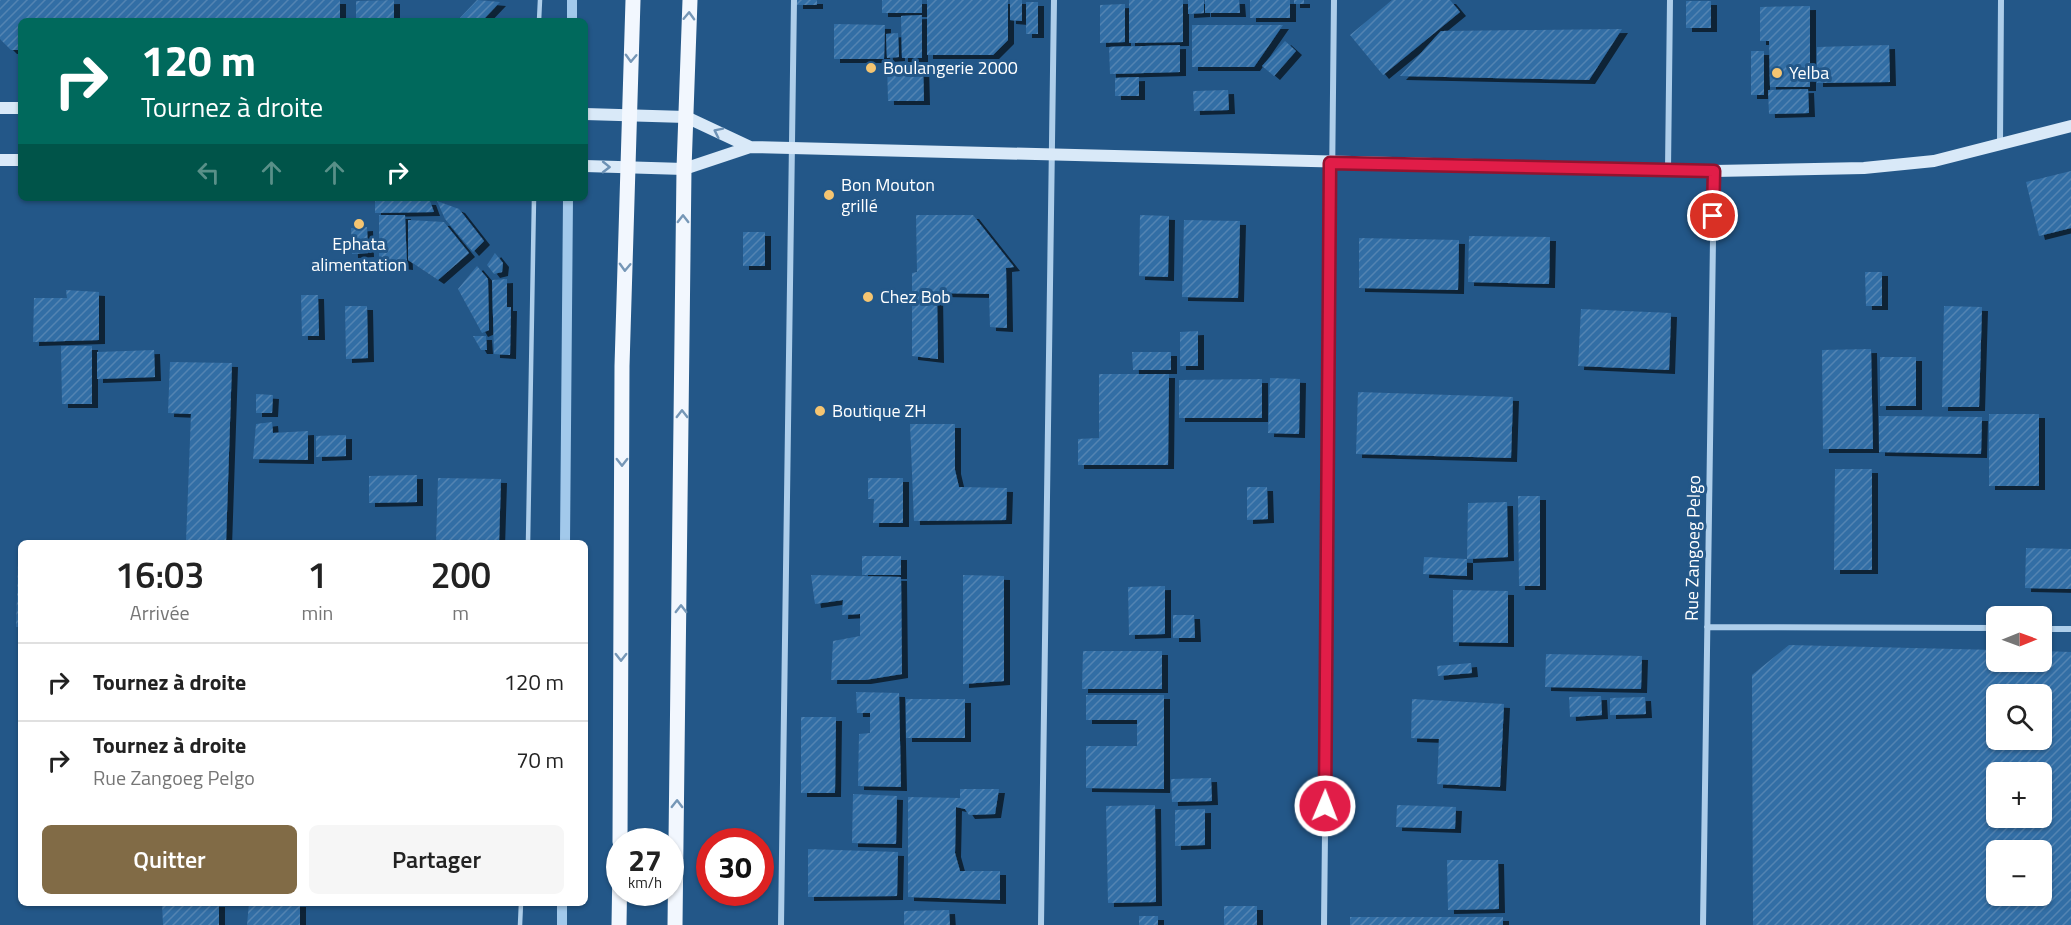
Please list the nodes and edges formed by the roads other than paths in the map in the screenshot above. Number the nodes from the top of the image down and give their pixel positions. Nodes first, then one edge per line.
1 (540, 0) edge
2 (633, 0) edge
3 (690, 0) edge
4 (794, 0) edge
5 (1054, 0) edge
6 (1334, 0) edge
7 (1670, 0) edge
8 (2001, 0) edge
9 (539, 18) edge
10 (0, 108) edge
11 (18, 108) edge
12 (588, 114) edge
13 (629, 115) junction
14 (686, 117) junction
15 (2071, 126) edge
16 (2000, 145) junction
17 (750, 147) junction
18 (792, 148) junction
19 (1052, 154) junction
20 (0, 160) edge
21 (18, 160) edge
22 (1330, 163) junction
23 (588, 166) edge
24 (628, 167) junction
25 (684, 169) junction
26 (1668, 169) junction
27 (1714, 171) junction
28 (534, 201) edge
29 (528, 540) edge
30 (1707, 627) junction
31 (1986, 628) edge
32 (2052, 629) edge
33 (2071, 629) edge
34 (620, 828) edge
35 (520, 906) edge
36 (619, 906) edge
37 (520, 925) edge
38 (619, 925) edge
39 (675, 925) edge
40 (781, 925) edge
41 (1041, 925) edge
42 (1324, 925) edge
43 (1703, 925) edge

1 - 9 lane
2 -> 13 main road
14 -> 3 main road
4 - 18 street
5 - 19 street
6 - 22 street
7 - 26 street
8 - 16 street
10 - 11 main road
12 - 13 main road
13 - 14 main road
13 - 24 main road
17 -> 14 main road
14 - 25 main road
15 - 16 main road
16 - 27 main road
17 - 18 main road
17 - 25 main road
18 - 19 main road
18 - 40 street
19 - 22 main road
19 - 41 street
20 - 21 main road
22 - 26 main road
22 - 42 street
23 -> 24 main road
24 - 25 main road
24 -> 34 main road
39 -> 25 main road
26 - 27 main road
27 - 30 street, Rue Zangoeg Pelgo
28 - 29 lane
30 - 31 street
30 - 43 street, Rue Zangoeg Pelgo
32 - 33 street
35 - 37 lane
36 - 38 main road

